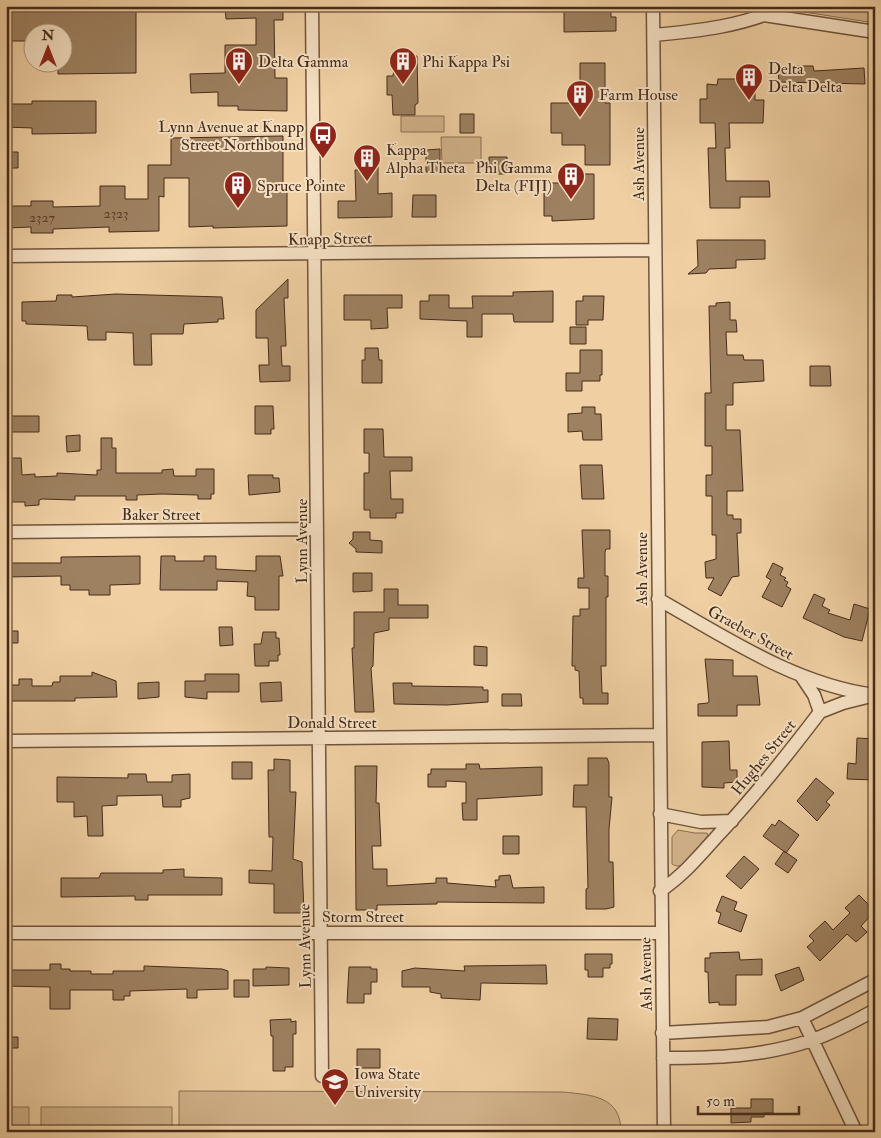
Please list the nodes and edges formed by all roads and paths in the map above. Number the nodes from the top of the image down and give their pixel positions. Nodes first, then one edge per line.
1 (312, 6) edge
2 (653, 6) edge
3 (785, 6) edge
4 (764, 15) junction
5 (875, 32) edge
6 (654, 35) junction
7 (655, 250) junction
8 (315, 255) junction
9 (6, 256) edge
10 (317, 530) junction
11 (6, 532) edge
12 (658, 598) junction
13 (802, 676) junction
14 (874, 695) edge
15 (820, 712) junction
16 (659, 735) junction
17 (319, 738) junction
18 (6, 741) edge
19 (660, 814) junction
20 (732, 821) junction
21 (660, 891) junction
22 (6, 933) edge
23 (320, 933) junction
24 (661, 933) junction
25 (875, 980) edge
26 (875, 1010) edge
27 (802, 1018) junction
28 (662, 1033) junction
29 (813, 1040) junction
30 (663, 1058) junction
31 (322, 1076) dead end
32 (664, 1132) edge
33 (856, 1132) edge

1 - 8 street, Lynn Avenue
2 - 6 street, Ash Avenue
3 - 4 street
4 - 5 street
4 - 6 street
6 - 7 street, Ash Avenue
7 - 8 street, Knapp Street
7 - 12 street, Ash Avenue
8 - 9 street, Knapp Street
8 - 10 street, Lynn Avenue
10 - 11 street, Baker Street
10 - 17 street, Lynn Avenue
12 - 13 street, Graeber Street
12 - 16 street, Ash Avenue
13 - 14 street, Graeber Street
13 - 15 street
14 - 15 street
15 - 20 street, Hughes Street
16 - 17 street, Donald Street
16 - 19 street, Ash Avenue
17 - 18 street, Donald Street
17 - 23 street, Lynn Avenue
19 - 20 street, Hughes Street
19 - 21 street, Ash Avenue
20 - 21 street, Hughes Street
21 - 24 street, Ash Avenue
22 - 23 street, Storm Street
23 - 24 street, Storm Street
23 - 31 street, Lynn Avenue
24 - 28 street, Ash Avenue
25 - 27 street
26 - 29 street
27 - 28 street
27 - 29 street
28 - 30 street, Ash Avenue
29 - 30 street
29 - 33 street
30 - 32 street, Ash Avenue

